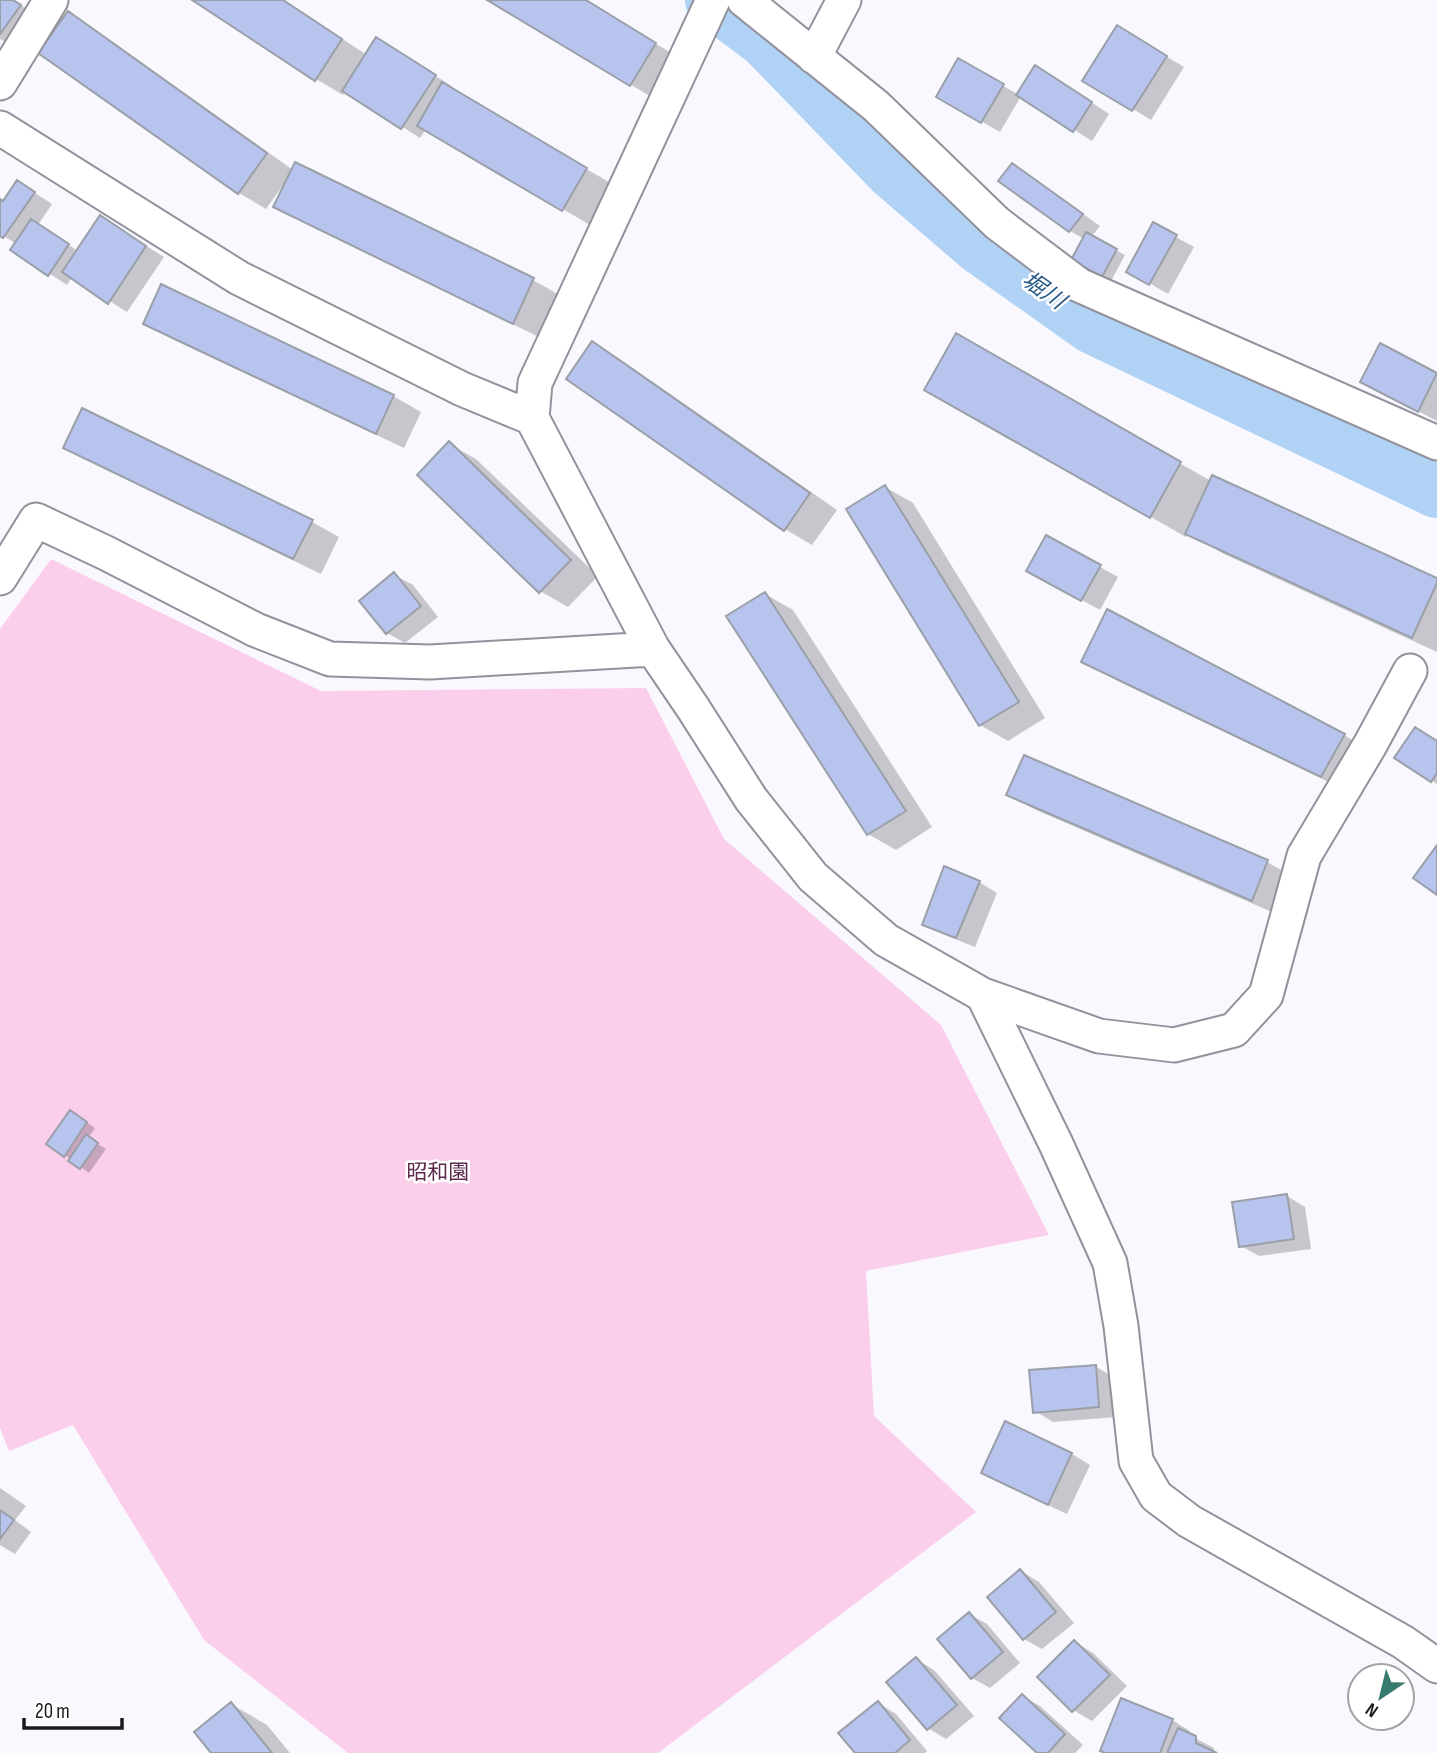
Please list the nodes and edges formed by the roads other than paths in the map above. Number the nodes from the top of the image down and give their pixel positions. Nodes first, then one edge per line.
1 (51, 0) edge
2 (713, 0) edge
3 (744, 0) edge
4 (844, 0) edge
5 (814, 57) junction
6 (0, 83) edge
7 (0, 128) edge
8 (532, 418) junction
9 (1437, 443) edge
10 (0, 578) edge
11 (653, 649) junction
12 (1410, 671) dead end
13 (983, 995) junction
14 (1437, 1666) edge

1 - 6 street
2 - 8 street
3 - 5 street
4 - 5 street
5 - 9 street
7 - 8 street
8 - 11 street
10 - 11 street
11 - 13 street
12 - 13 street
13 - 14 street

